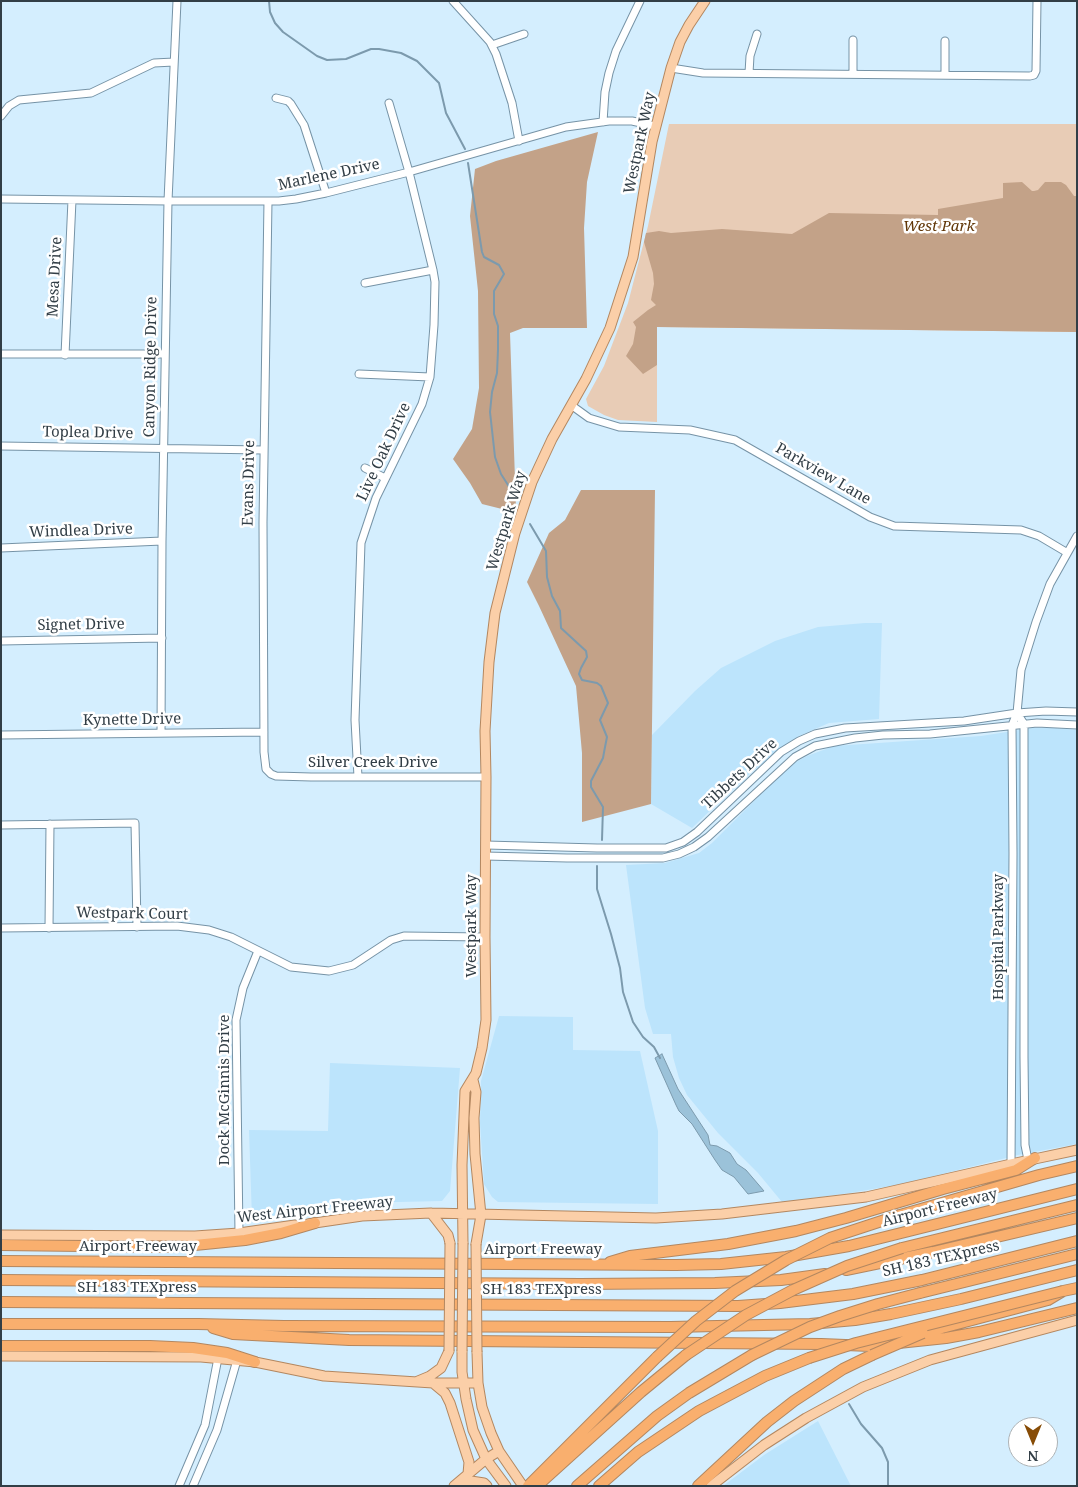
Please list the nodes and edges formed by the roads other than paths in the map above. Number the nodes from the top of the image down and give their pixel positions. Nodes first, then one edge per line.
1 (177, 1) edge
2 (453, 1) edge
3 (640, 1) edge
4 (705, 1) edge
5 (1037, 1) edge
6 (524, 34) dead end
7 (757, 34) dead end
8 (853, 40) dead end
9 (945, 41) dead end
10 (492, 45) junction
11 (174, 62) junction
12 (671, 68) junction
13 (749, 73) junction
14 (853, 74) junction
15 (945, 75) junction
16 (276, 98) dead end
17 (389, 103) dead end
18 (1, 116) edge
19 (603, 122) junction
20 (655, 126) junction
21 (519, 141) junction
22 (409, 172) junction
23 (326, 193) junction
24 (1, 199) edge
25 (72, 200) junction
26 (168, 201) junction
27 (268, 201) junction
28 (433, 270) junction
29 (365, 283) dead end
30 (1, 354) edge
31 (165, 354) junction
32 (65, 355) junction
33 (359, 374) dead end
34 (430, 377) junction
35 (571, 405) junction
36 (1, 446) edge
37 (164, 448) junction
38 (264, 450) junction
39 (365, 468) dead end
40 (385, 478) junction
41 (1077, 536) edge
42 (162, 541) junction
43 (1, 548) edge
44 (1066, 552) junction
45 (162, 638) junction
46 (1, 641) edge
47 (1017, 712) junction
48 (1077, 712) edge
49 (910, 724) junction
50 (1024, 724) junction
51 (1012, 725) junction
52 (1077, 725) edge
53 (264, 732) junction
54 (161, 733) junction
55 (815, 734) junction
56 (910, 734) junction
57 (1, 735) edge
58 (815, 746) junction
59 (774, 759) junction
60 (265, 766) joint
61 (783, 768) junction
62 (358, 777) junction
63 (486, 777) junction
64 (708, 822) junction
65 (1, 824) edge
66 (50, 824) junction
67 (716, 830) junction
68 (486, 845) junction
69 (647, 849) junction
70 (1013, 854) junction
71 (1024, 854) junction
72 (485, 856) junction
73 (647, 858) junction
74 (137, 927) junction
75 (1, 928) edge
76 (49, 928) junction
77 (485, 937) junction
78 (258, 951) junction
79 (473, 1080) junction
80 (1077, 1150) edge
81 (1031, 1159) junction
82 (1010, 1164) junction
83 (1077, 1166) edge
84 (1077, 1190) edge
85 (1077, 1204) edge
86 (431, 1213) junction
87 (722, 1214) joint
88 (462, 1215) junction
89 (481, 1215) junction
90 (1077, 1218) edge
91 (315, 1223) junction
92 (239, 1233) junction
93 (1, 1235) edge
94 (1077, 1242) edge
95 (1, 1245) edge
96 (1077, 1254) edge
97 (1, 1261) edge
98 (602, 1265) junction
99 (1077, 1270) edge
100 (1, 1280) edge
101 (1077, 1288) edge
102 (1063, 1291) junction
103 (1, 1302) edge
104 (1077, 1308) edge
105 (1077, 1320) edge
106 (1, 1324) edge
107 (198, 1324) junction
108 (1, 1346) edge
109 (1, 1356) edge
110 (218, 1358) junction
111 (237, 1360) junction
112 (255, 1362) junction
113 (415, 1382) junction
114 (433, 1383) junction
115 (465, 1383) junction
116 (478, 1383) junction
117 (202, 1434) junction
118 (213, 1438) junction
119 (499, 1451) junction
120 (486, 1459) junction
121 (468, 1474) junction
122 (523, 1484) edge
123 (179, 1486) edge
124 (193, 1486) edge
125 (455, 1486) edge
126 (487, 1486) edge
127 (506, 1486) edge
128 (537, 1486) edge
129 (577, 1486) edge
130 (599, 1486) edge
131 (698, 1486) edge
132 (711, 1486) edge

1 - 11 street, Canyon Ridge Drive
2 - 10 street
3 - 19 street
4 - 12 main road, Westpark Way
5 - 15 street
6 - 10 street
7 - 13 street
8 - 14 street
9 - 15 street
10 - 21 street
11 - 18 street
11 - 26 street, Canyon Ridge Drive
12 - 13 street
12 - 20 main road, Westpark Way
13 - 14 street
14 - 15 street
16 - 23 street
17 - 22 street, Live Oak Drive
19 - 20 street, Marlene Drive
19 - 21 street, Marlene Drive
20 - 35 main road, Westpark Way
21 - 22 street, Marlene Drive
22 - 23 street, Marlene Drive
22 - 28 street, Live Oak Drive
23 - 27 street, Marlene Drive
24 - 25 street, Marlene Drive
25 - 26 street, Marlene Drive
25 - 32 street, Mesa Drive
26 - 27 street, Marlene Drive
26 - 31 street, Canyon Ridge Drive
27 - 38 street, Evans Drive
28 - 29 street
28 - 34 street, Live Oak Drive
30 - 32 street
31 - 32 street
31 - 37 street, Canyon Ridge Drive
33 - 34 street
34 - 40 street, Live Oak Drive
35 - 44 street, Parkview Lane
35 - 63 main road, Westpark Way
36 - 37 street, Toplea Drive
37 - 38 street, Toplea Drive
37 - 42 street, Canyon Ridge Drive
38 - 53 street, Evans Drive
39 - 40 street
40 - 62 street, Live Oak Drive
41 - 44 street, Hospital Parkway
42 - 43 street, Windlea Drive
42 - 45 street, Canyon Ridge Drive
44 - 47 street, Hospital Parkway
45 - 46 street, Signet Drive
45 - 54 street, Canyon Ridge Drive
47 - 48 street, Tibbets Drive
47 - 49 street, Tibbets Drive
47 - 50 street
47 - 51 street, Hospital Parkway
49 - 55 street, Tibbets Drive
49 - 56 street
50 - 51 street, Tibbets Drive
50 - 52 street, Tibbets Drive
50 - 71 street, Hospital Parkway
51 - 56 street, Tibbets Drive
51 - 70 street, Hospital Parkway
53 - 54 street, Kynette Drive
53 - 60 street, Evans Drive
54 - 57 street, Kynette Drive
55 - 58 street
55 - 59 street, Tibbets Drive
56 - 58 street, Tibbets Drive
58 - 61 street, Tibbets Drive
59 - 61 street
59 - 64 street, Tibbets Drive
60 - 62 street, Silver Creek Drive
61 - 67 street, Tibbets Drive
62 - 63 street, Silver Creek Drive
63 - 68 main road, Westpark Way
64 - 67 street
64 - 69 street, Tibbets Drive
65 - 66 street
66 - 74 street
66 - 76 street
67 - 73 street, Tibbets Drive
68 - 69 street, Tibbets Drive
68 - 72 main road, Westpark Way
69 - 73 street
70 - 71 street
70 - 82 street, Hospital Parkway
71 - 81 street, Hospital Parkway
72 - 73 street, Tibbets Drive
72 - 77 main road, Westpark Way
74 - 76 street, Westpark Court
74 - 78 street, Westpark Court
75 - 76 street, Westpark Court
77 - 78 street, Westpark Court
77 - 79 main road, Westpark Way
78 - 92 street, Dock McGinnis Drive
79 - 88 main road, Westpark Way
79 - 89 main road, Westpark Way
80 - 81 main road, Airport Freeway
81 - 82 main road, Airport Freeway
81 - 98 highway
82 - 87 main road, Airport Freeway
83 - 122 highway, bridge
84 - 98 highway, Airport Freeway
85 - 128 highway, bridge
86 - 88 main road, West Airport Freeway
86 - 91 main road, West Airport Freeway
86 - 113 main road, bridge
87 - 89 main road, West Airport Freeway
88 - 89 main road, West Airport Freeway
88 - 115 main road, Westpark Way, bridge
89 - 116 main road, Westpark Way, bridge
90 - 100 highway, SH 183 TEXpress
91 - 92 main road, West Airport Freeway
91 - 95 highway
92 - 93 main road, West Airport Freeway
94 - 103 highway, SH 183 TEXpress
96 - 129 highway, bridge
97 - 98 highway, Airport Freeway
99 - 107 highway
101 - 102 highway
102 - 130 highway, bridge
102 - 131 highway, bridge
104 - 107 highway
105 - 132 main road
106 - 107 highway
108 - 112 highway
109 - 110 main road
110 - 111 main road
110 - 117 street
111 - 112 main road
111 - 118 street
112 - 113 main road
113 - 114 main road
114 - 115 main road
114 - 121 main road
115 - 116 main road
115 - 120 main road, Westpark Way
116 - 119 main road, Westpark Way
117 - 118 street
117 - 123 street
118 - 124 street
119 - 120 main road
119 - 122 main road, Westpark Way
120 - 121 main road
120 - 127 main road, Westpark Way
121 - 125 main road
125 - 126 main road

